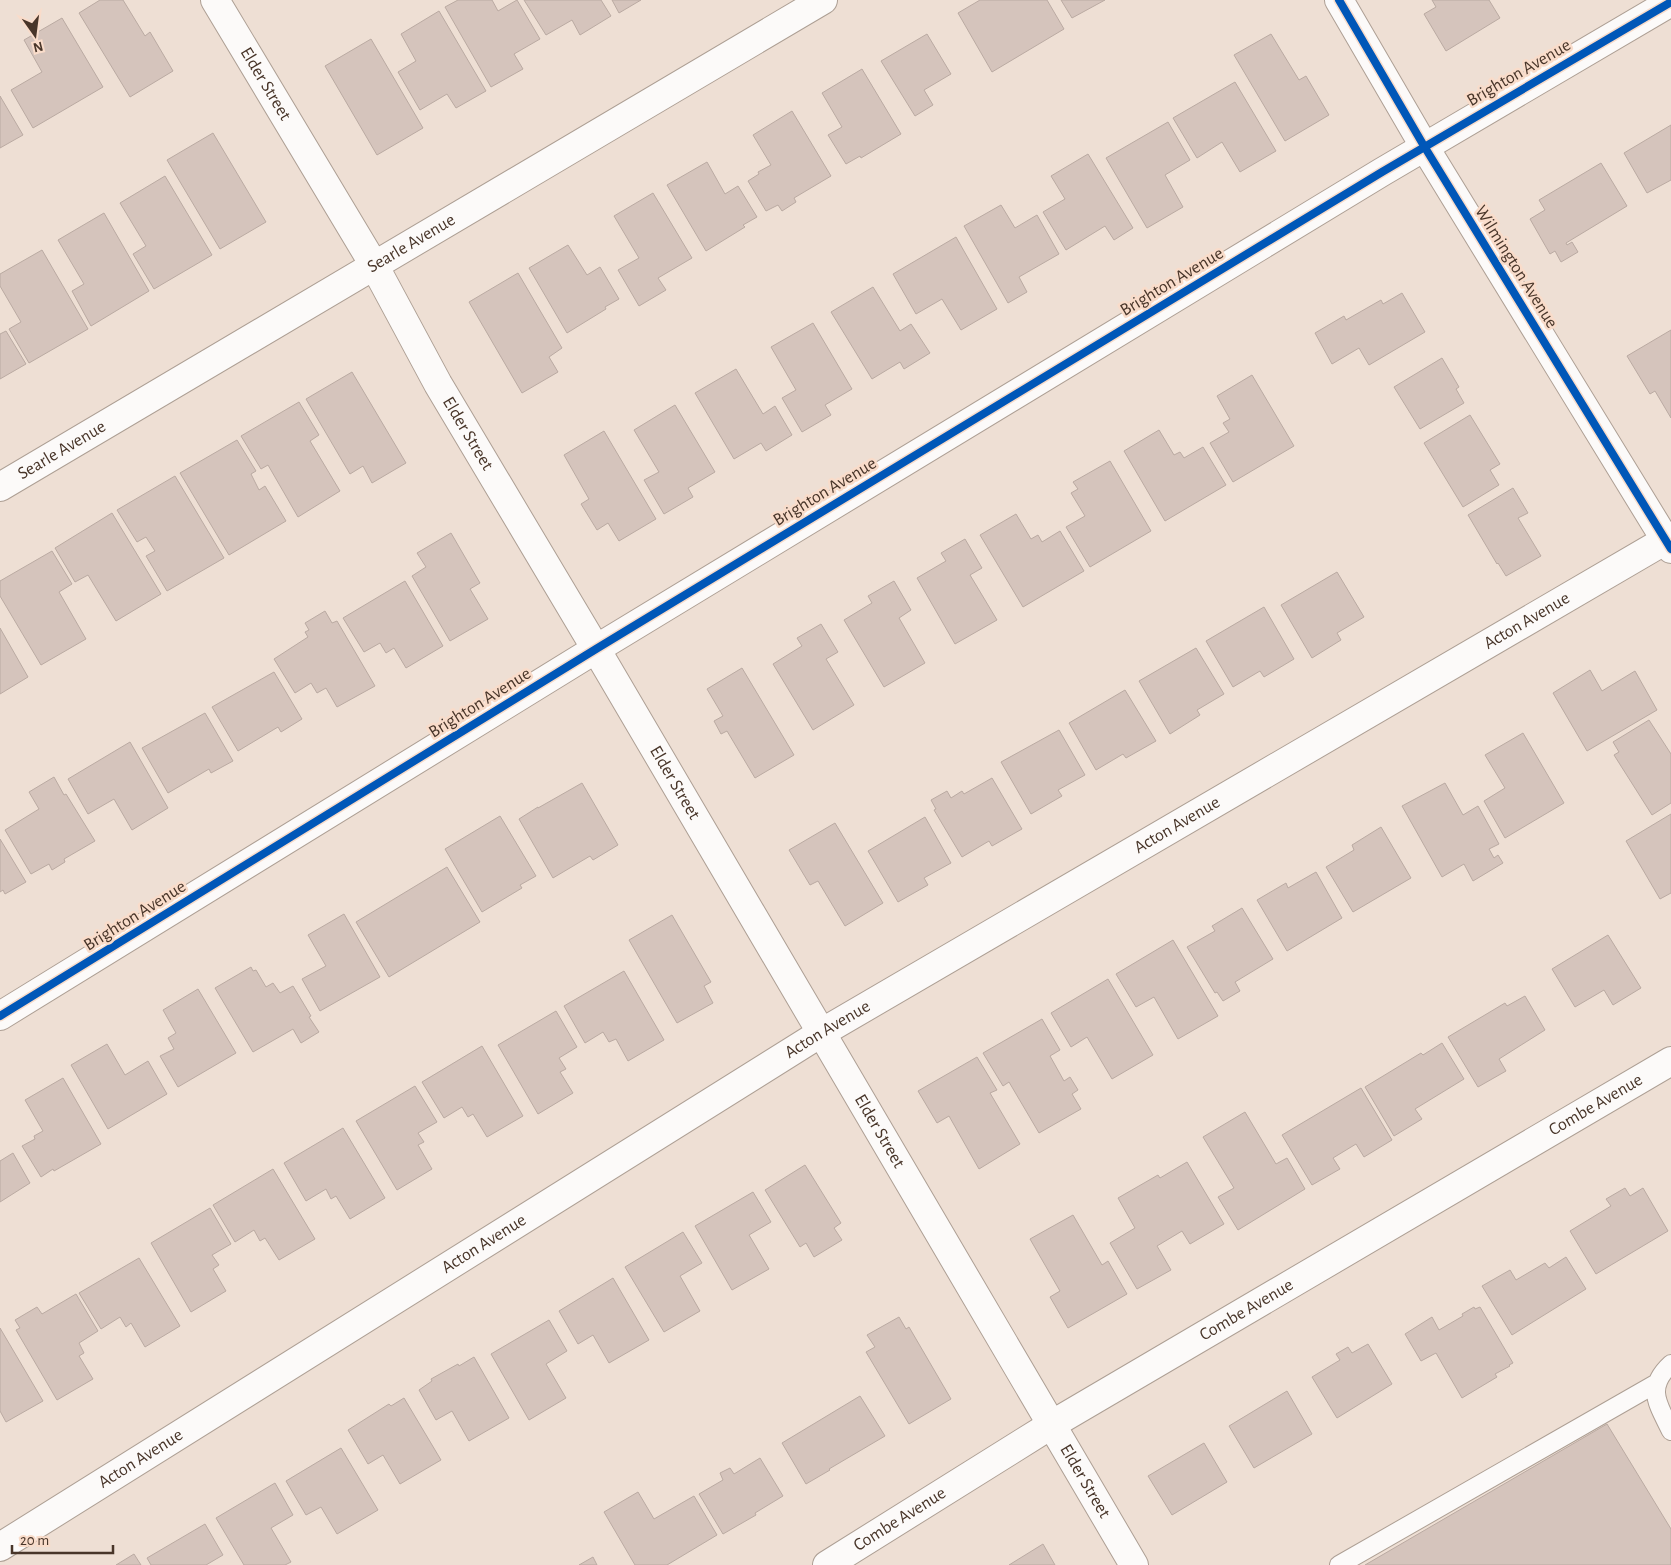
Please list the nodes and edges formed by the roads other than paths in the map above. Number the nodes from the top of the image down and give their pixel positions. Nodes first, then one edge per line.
1 (215, 0) edge
2 (823, 0) edge
3 (1338, 0) edge
4 (1671, 2) edge
5 (1424, 146) junction
6 (374, 265) junction
7 (0, 487) edge
8 (1669, 542) edge
9 (596, 649) junction
10 (0, 1016) edge
11 (821, 1033) junction
12 (1671, 1061) edge
13 (1671, 1364) edge
14 (1657, 1383) junction
15 (1051, 1426) junction
16 (1671, 1432) edge
17 (0, 1547) edge
18 (0, 1555) edge
19 (6, 1565) edge
20 (827, 1565) edge
21 (1134, 1565) edge
22 (1338, 1565) edge

1 - 6 street, Elder Street
2 - 6 street, Searle Avenue
3 - 5 street, Wilmington Avenue
4 - 5 street, Brighton Avenue
5 - 8 street, Wilmington Avenue
5 - 9 street, Brighton Avenue
6 - 7 street, Searle Avenue
6 - 9 street, Elder Street
8 - 11 street, Acton Avenue
9 - 10 street, Brighton Avenue
9 - 11 street, Elder Street
11 - 15 street, Elder Street
11 - 17 street, Acton Avenue
12 - 15 street, Combe Avenue
13 - 14 lane
14 - 16 lane
14 - 22 lane
15 - 20 street, Combe Avenue
15 - 21 street, Elder Street
18 - 19 street

